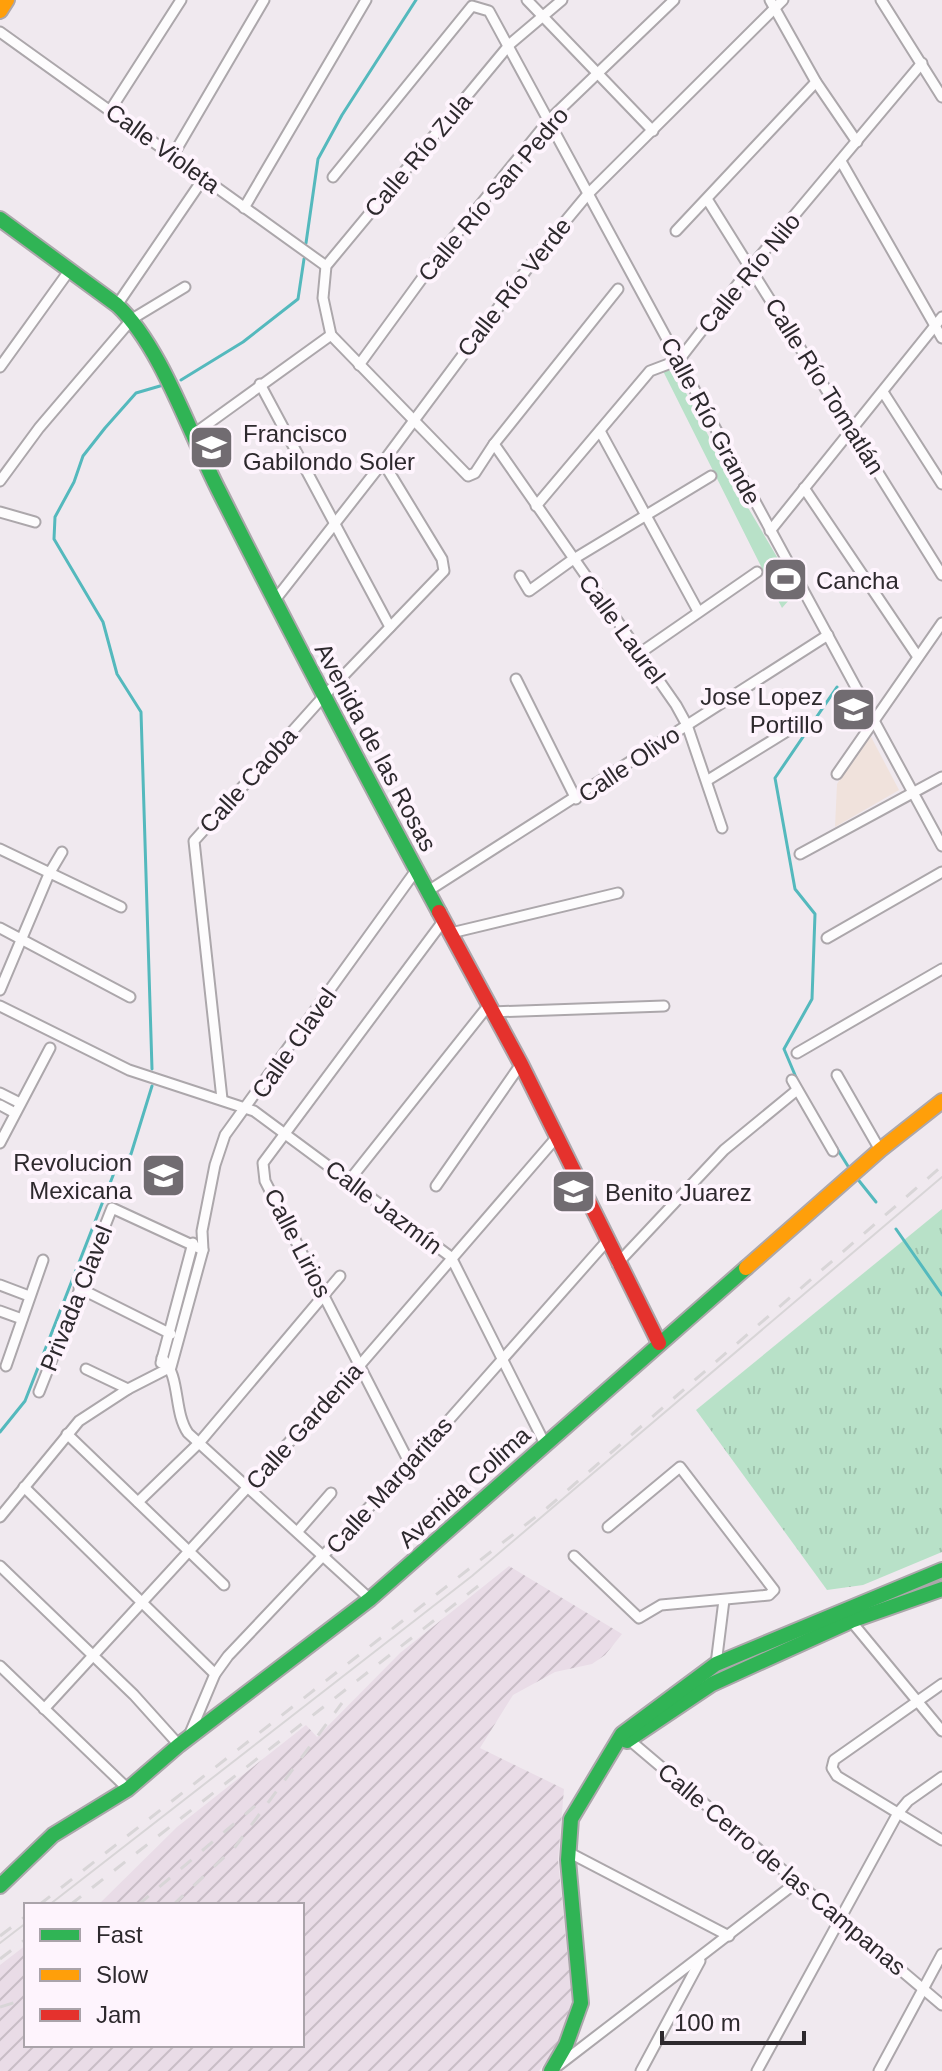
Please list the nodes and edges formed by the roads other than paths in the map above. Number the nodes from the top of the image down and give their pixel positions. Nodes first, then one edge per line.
1 (7, 0) edge
2 (181, 0) edge
3 (264, 0) edge
4 (366, 0) edge
5 (527, 0) edge
6 (562, 0) edge
7 (674, 0) edge
8 (881, 0) edge
9 (777, 2) edge
10 (0, 11) edge
11 (544, 17) junction
12 (0, 32) edge
13 (510, 44) junction
14 (922, 63) junction
15 (600, 73) junction
16 (816, 82) junction
17 (942, 97) edge
18 (111, 109) junction
19 (549, 120) junction
20 (653, 131) junction
21 (857, 142) junction
22 (172, 157) junction
23 (842, 163) junction
24 (333, 177) dead end
25 (203, 179) junction
26 (588, 194) junction
27 (707, 199) junction
28 (244, 208) junction
29 (0, 219) edge
30 (676, 231) dead end
31 (326, 266) junction
32 (751, 267) junction
33 (69, 271) junction
34 (185, 287) dead end
35 (618, 289) dead end
36 (117, 305) junction
37 (132, 319) junction
38 (938, 321) edge
39 (331, 335) junction
40 (942, 338) edge
41 (679, 360) junction
42 (359, 365) junction
43 (0, 367) edge
44 (260, 384) junction
45 (883, 392) junction
46 (415, 418) junction
47 (853, 430) junction
48 (600, 431) junction
49 (191, 436) junction
50 (494, 444) junction
51 (383, 462) junction
52 (711, 476) dead end
53 (0, 481) edge
54 (942, 484) edge
55 (804, 488) junction
56 (536, 506) junction
57 (0, 512) edge
58 (649, 515) junction
59 (35, 522) dead end
60 (335, 524) junction
61 (770, 531) junction
62 (572, 560) junction
63 (757, 572) dead end
64 (942, 575) edge
65 (520, 576) dead end
66 (275, 600) junction
67 (698, 611) junction
68 (942, 623) edge
69 (390, 627) junction
70 (828, 635) junction
71 (640, 653) junction
72 (918, 657) junction
73 (516, 679) dead end
74 (323, 697) junction
75 (874, 719) junction
76 (802, 722) dead end
77 (687, 725) junction
78 (837, 774) dead end
79 (942, 777) edge
80 (708, 780) junction
81 (913, 793) junction
82 (576, 799) junction
83 (722, 828) dead end
84 (942, 846) edge
85 (0, 849) edge
86 (62, 852) dead end
87 (800, 854) dead end
88 (417, 869) junction
89 (942, 872) edge
90 (49, 874) junction
91 (428, 891) junction
92 (618, 893) dead end
93 (121, 907) dead end
94 (448, 926) junction
95 (0, 928) edge
96 (20, 938) junction
97 (827, 938) dead end
98 (942, 969) edge
99 (0, 990) edge
100 (130, 997) dead end
101 (0, 1006) edge
102 (664, 1006) dead end
103 (490, 1009) junction
104 (50, 1048) dead end
105 (797, 1053) dead end
106 (521, 1064) junction
107 (837, 1075) dead end
108 (0, 1093) edge
109 (222, 1099) junction
110 (942, 1101) edge
111 (0, 1105) edge
112 (18, 1108) junction
113 (247, 1109) junction
114 (287, 1132) junction
115 (556, 1138) junction
116 (0, 1143) edge
117 (880, 1150) junction
118 (833, 1151) dead end
119 (348, 1182) junction
120 (436, 1186) dead end
121 (202, 1231) junction
122 (607, 1241) junction
123 (192, 1245) junction
124 (203, 1250) junction
125 (451, 1257) junction
126 (43, 1260) dead end
127 (617, 1264) junction
128 (340, 1276) dead end
129 (0, 1285) edge
130 (79, 1288) junction
131 (326, 1295) junction
132 (29, 1296) junction
133 (0, 1311) edge
134 (22, 1319) junction
135 (171, 1334) junction
136 (659, 1343) junction
137 (162, 1358) junction
138 (501, 1360) junction
139 (360, 1365) junction
140 (6, 1366) dead end
141 (171, 1367) junction
142 (86, 1369) dead end
143 (159, 1375) junction
144 (128, 1389) junction
145 (39, 1392) dead end
146 (67, 1434) junction
147 (199, 1443) junction
148 (545, 1444) junction
149 (410, 1464) junction
150 (249, 1486) junction
151 (24, 1487) junction
152 (331, 1493) dead end
153 (138, 1502) junction
154 (0, 1517) edge
155 (608, 1527) dead end
156 (298, 1531) junction
157 (189, 1551) junction
158 (325, 1556) junction
159 (574, 1556) dead end
160 (0, 1566) edge
161 (942, 1570) edge
162 (224, 1585) dead end
163 (942, 1589) edge
164 (370, 1599) junction
165 (724, 1600) junction
166 (141, 1602) junction
167 (851, 1621) junction
168 (93, 1655) junction
169 (716, 1664) junction
170 (0, 1666) edge
171 (215, 1674) junction
172 (942, 1684) edge
173 (917, 1701) junction
174 (44, 1709) junction
175 (942, 1731) edge
176 (626, 1736) junction
177 (184, 1741) junction
178 (942, 1777) edge
179 (128, 1789) junction
180 (898, 1813) junction
181 (942, 1840) edge
182 (568, 1852) junction
183 (797, 1882) junction
184 (0, 1886) edge
185 (840, 1918) junction
186 (729, 1936) junction
187 (942, 1954) edge
188 (702, 1957) junction
189 (923, 1989) junction
190 (942, 2005) edge
191 (552, 2070) edge
192 (641, 2071) edge
193 (757, 2071) edge
194 (879, 2071) edge

1 - 10 street
2 - 18 street
3 - 22 street
4 - 28 street
5 - 11 street
6 - 11 street, Calle Río Zula
7 - 15 street, Calle Río San Pedro
8 - 14 street
9 - 16 street
9 - 20 street, Calle Río Verde
11 - 13 street, Calle Río Zula
11 - 15 street
12 - 18 street, Calle Violeta
13 - 19 street, Calle Río Grande
13 - 24 street, Calle Río Grande
13 - 31 street, Calle Río Zula
14 - 17 street
14 - 21 street, Calle Río Nilo
15 - 19 street, Calle Río San Pedro
15 - 20 street
16 - 21 street
16 - 27 street
18 - 22 street, Calle Violeta
19 - 26 street, Calle Río Grande
19 - 42 street, Calle Río San Pedro
20 - 26 street, Calle Río Verde
21 - 23 street, Calle Río Nilo
22 - 25 street, Calle Violeta
23 - 32 street, Calle Río Nilo
23 - 38 street
25 - 28 street, Calle Violeta
25 - 36 street
26 - 41 street, Calle Río Grande
26 - 46 street, Calle Río Verde
27 - 30 street
27 - 32 street, Calle Río Tomatlán
28 - 31 street, Calle Violeta
29 - 33 street, Avenida de las Rosas
31 - 39 street
32 - 41 street, Calle Río Nilo
32 - 47 street, Calle Río Tomatlán
33 - 36 street, Avenida de las Rosas
33 - 43 street
34 - 37 street
35 - 50 street
36 - 37 street, Avenida de las Rosas
37 - 49 street, Avenida de las Rosas
37 - 53 street
38 - 40 street
38 - 45 street
39 - 42 street
39 - 44 street
41 - 48 street, Calle Río Nilo
41 - 61 street, Calle Río Grande
42 - 46 street
44 - 49 street
44 - 60 street
45 - 47 street
45 - 54 street
46 - 50 street
46 - 51 street, Calle Río Verde
47 - 55 street
47 - 64 street, Calle Río Tomatlán
48 - 56 street, Calle Río Nilo
48 - 58 street
49 - 66 street, Avenida de las Rosas
50 - 56 street, Calle Laurel
51 - 60 street, Calle Río Verde
51 - 69 street, Calle Caoba
52 - 58 street
55 - 61 street
55 - 72 street
56 - 62 street, Calle Laurel
57 - 59 street
58 - 62 street
58 - 67 street
60 - 66 street, Calle Río Verde
60 - 69 street
61 - 70 street, Calle Río Grande
62 - 65 street
62 - 71 street, Calle Laurel
63 - 67 street
66 - 74 street, Avenida de las Rosas
67 - 71 street
68 - 72 street
69 - 74 street, Calle Caoba
70 - 75 street, Calle Río Grande
70 - 77 street, Calle Olivo
71 - 77 street, Calle Laurel
72 - 75 street
73 - 82 street
74 - 88 street, Avenida de las Rosas
74 - 109 street, Calle Caoba
75 - 78 street
75 - 81 street, Calle Río Grande
76 - 80 street
77 - 80 street, Calle Laurel
77 - 82 street, Calle Olivo
79 - 81 street
80 - 83 street, Calle Laurel
81 - 84 street, Calle Río Grande
81 - 87 street
82 - 91 street, Calle Olivo
85 - 90 street
86 - 90 street
88 - 91 street, Avenida de las Rosas
88 - 113 street, Calle Clavel
89 - 97 street
90 - 93 street
90 - 96 street
91 - 94 street, Avenida de las Rosas
92 - 94 street
94 - 103 street, Avenida de las Rosas
94 - 114 street, Calle Lirios
95 - 96 street
96 - 99 street
96 - 100 street
98 - 105 street
101 - 109 street, Calle Jazmín
102 - 103 street
103 - 106 street, Avenida de las Rosas
103 - 119 street
104 - 112 street
106 - 115 street, Avenida de las Rosas
106 - 120 street
107 - 117 street
108 - 112 street
109 - 113 street, Calle Jazmín
110 - 117 street, Avenida Colima
111 - 112 street
112 - 116 street
113 - 114 street, Calle Jazmín
113 - 121 street, Calle Clavel
114 - 119 street, Calle Jazmín
114 - 131 street, Calle Lirios
115 - 122 street, Avenida de las Rosas
115 - 125 street, Calle Gardenia
117 - 136 street, Avenida Colima
118 - 127 street
119 - 125 street, Calle Jazmín
121 - 123 street, Calle Clavel
121 - 124 street, Calle Clavel
122 - 127 street, Avenida de las Rosas
122 - 138 street, Calle Margaritas
123 - 124 street, Privada Clavel
123 - 130 street, Privada Clavel
123 - 135 street, Calle Clavel
124 - 141 street, Calle Clavel
125 - 138 street, Calle Jazmín
125 - 139 street, Calle Gardenia
126 - 132 street
127 - 136 street, Avenida de las Rosas
128 - 131 street
129 - 132 street
130 - 135 street
130 - 145 street, Privada Clavel
131 - 139 street, Calle Lirios
131 - 147 street
132 - 134 street
133 - 134 street
134 - 140 street
135 - 137 street, Calle Clavel
136 - 148 street, Avenida Colima
137 - 141 street
137 - 143 street, Calle Clavel
138 - 148 street, Calle Jazmín
138 - 149 street, Calle Margaritas
139 - 149 street, Calle Lirios
139 - 150 street, Calle Gardenia
141 - 143 street
141 - 147 street
142 - 144 street
143 - 144 street
144 - 146 street
146 - 151 street
146 - 153 street
147 - 150 street
147 - 153 street
148 - 164 street, Avenida Colima
149 - 158 street, Calle Margaritas
150 - 156 street
150 - 157 street, Calle Gardenia
151 - 154 street
151 - 166 street
152 - 156 street
153 - 157 street
155 - 165 street
156 - 158 street
157 - 162 street
157 - 166 street, Calle Gardenia
158 - 164 street
158 - 171 street, Calle Margaritas
159 - 165 street
160 - 168 street
161 - 169 street
163 - 167 street
164 - 177 street, Avenida Colima
165 - 169 street
166 - 168 street, Calle Gardenia
166 - 171 street
167 - 173 street
167 - 176 street
168 - 174 street, Calle Gardenia
168 - 177 street
169 - 176 street
170 - 174 street
171 - 177 street, Calle Margaritas
172 - 173 street
173 - 175 street
173 - 180 street
174 - 179 street
176 - 182 street
176 - 183 street, Calle Cerro de las Campanas
177 - 179 street, Avenida Colima
178 - 180 street
179 - 184 street, Avenida Colima
180 - 181 street
180 - 185 street
182 - 186 street
182 - 191 street
183 - 185 street, Calle Cerro de las Campanas
183 - 186 street
185 - 189 street, Calle Cerro de las Campanas
185 - 193 street
186 - 188 street
187 - 189 street
188 - 191 street
188 - 192 street
189 - 190 street, Calle Cerro de las Campanas
189 - 194 street

